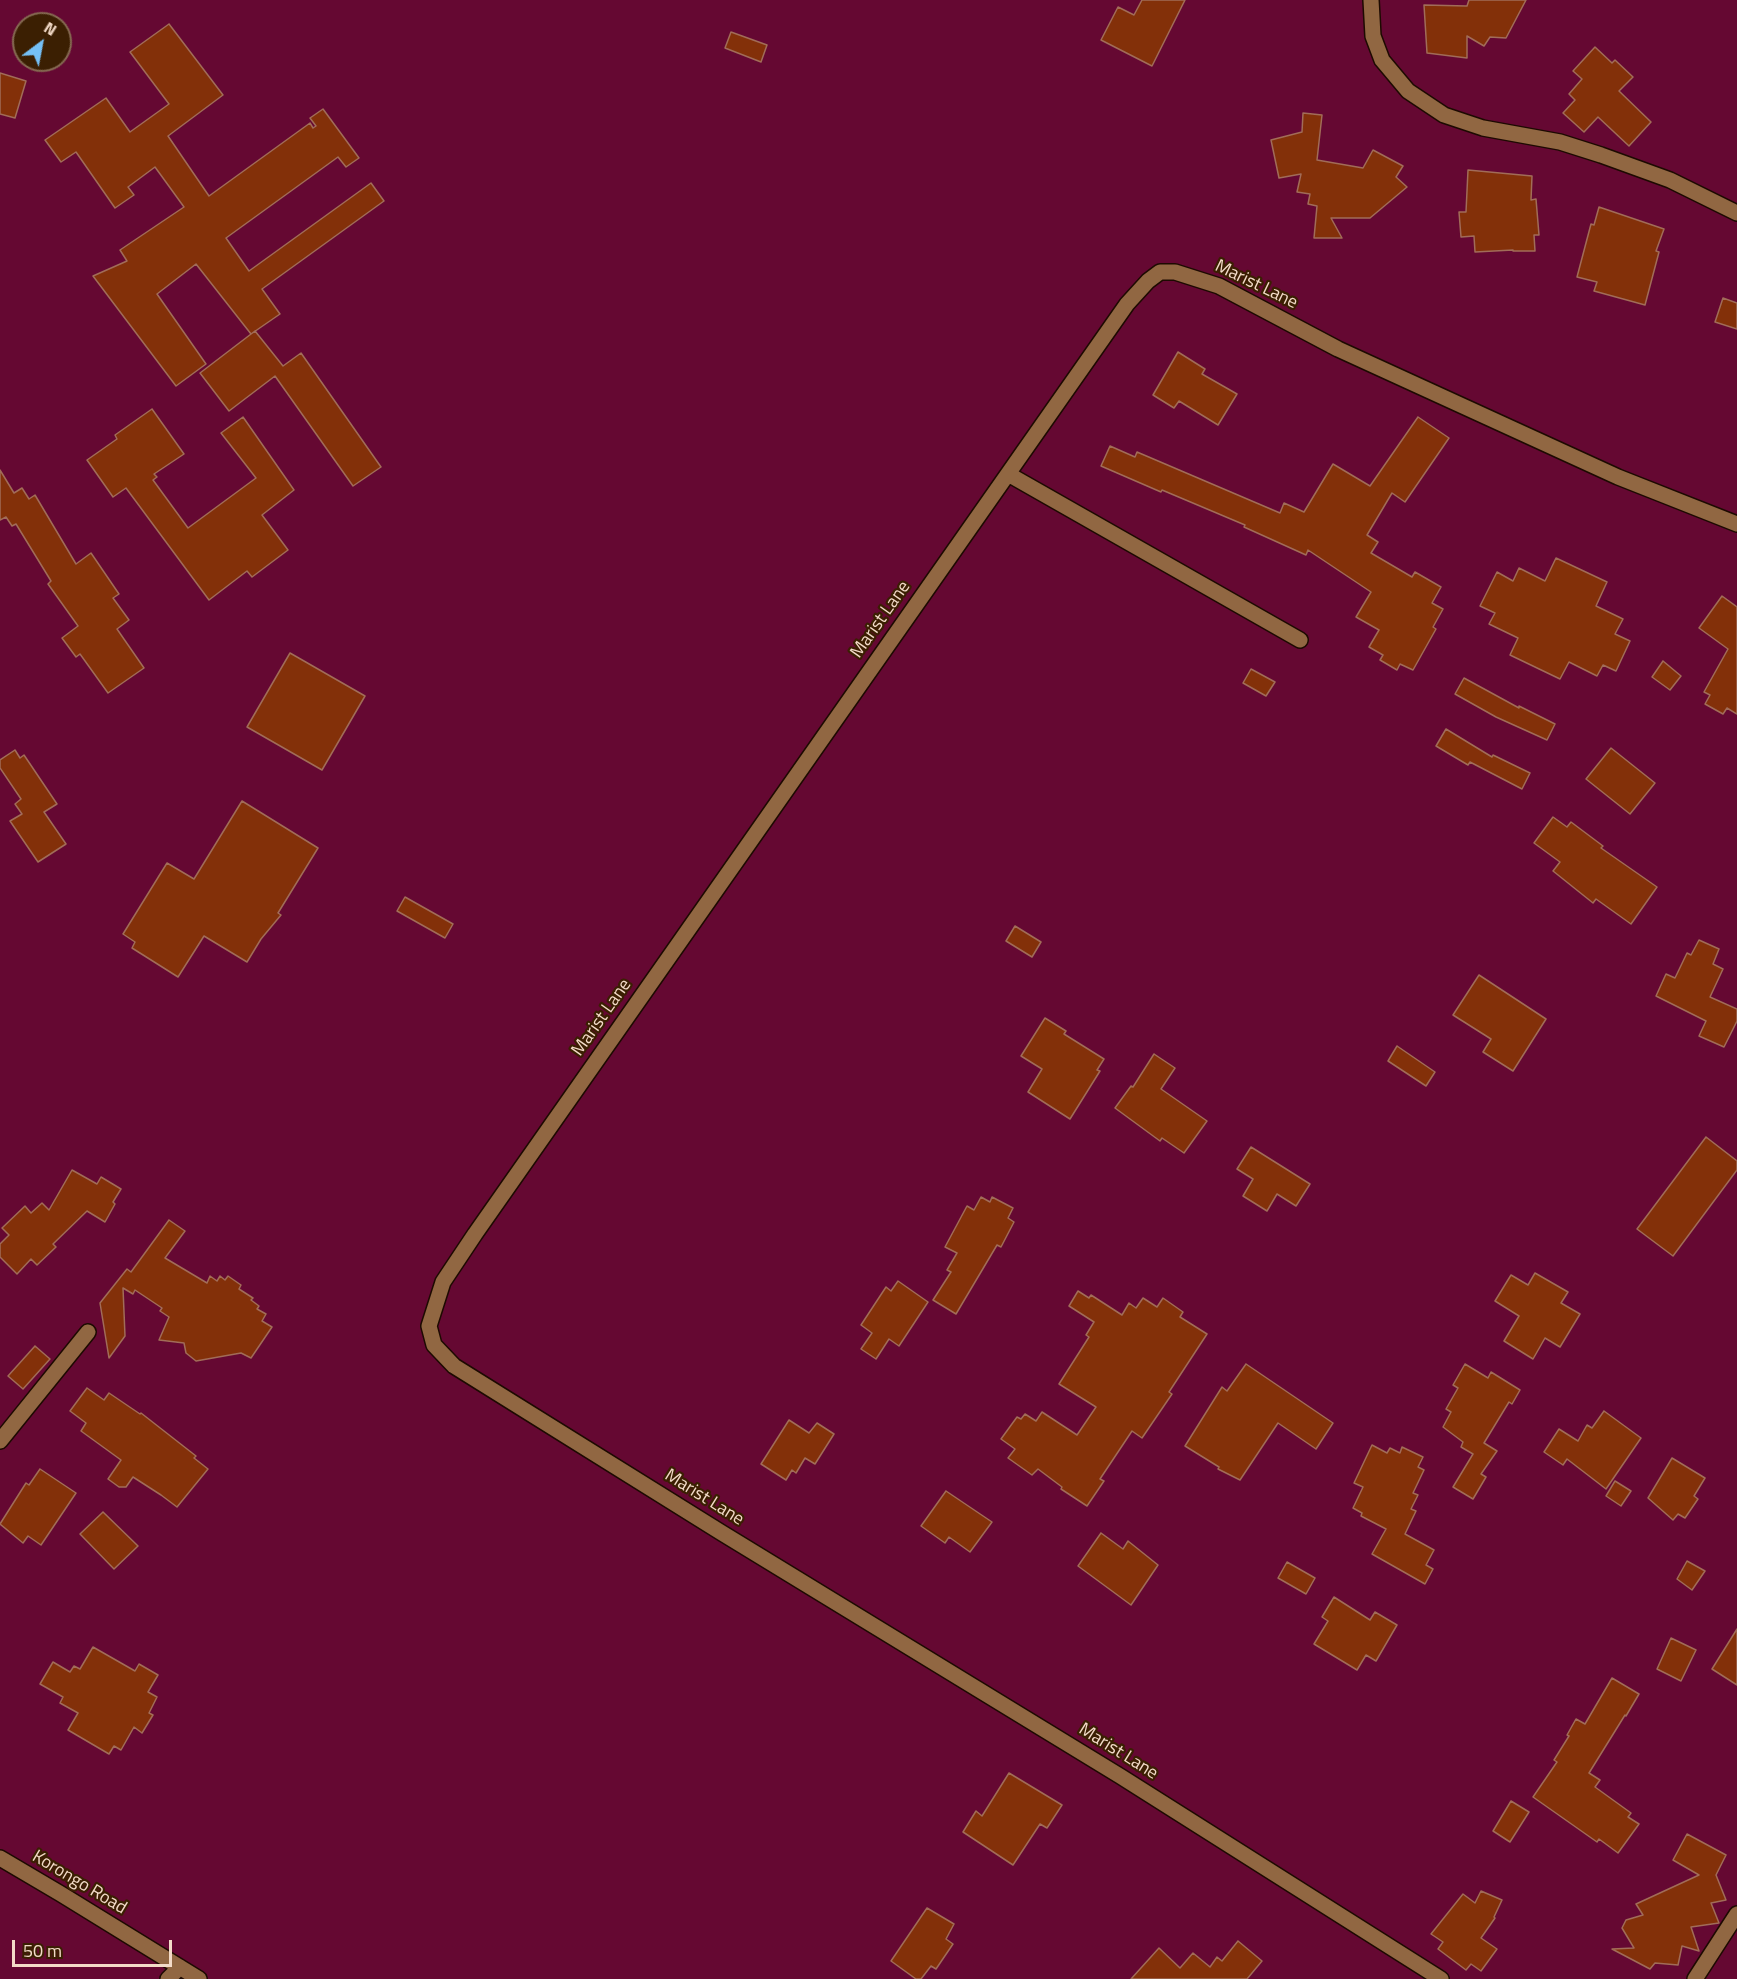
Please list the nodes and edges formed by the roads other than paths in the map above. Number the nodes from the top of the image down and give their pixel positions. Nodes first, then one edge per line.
1 (1371, 0) edge
2 (1737, 213) edge
3 (1008, 474) junction
4 (1737, 524) edge
5 (1300, 640) dead end
6 (88, 1332) dead end
7 (0, 1441) edge
8 (0, 1858) edge
9 (1737, 1914) edge
10 (180, 1967) junction
11 (168, 1979) edge
12 (200, 1979) edge
13 (1441, 1979) edge
14 (1695, 1979) edge

1 - 2 street
3 - 4 street, Marist Lane
3 - 5 street
3 - 13 street, Marist Lane
6 - 7 street
8 - 10 street, Korongo Road
9 - 14 street
10 - 11 street
10 - 12 street, Korongo Road

